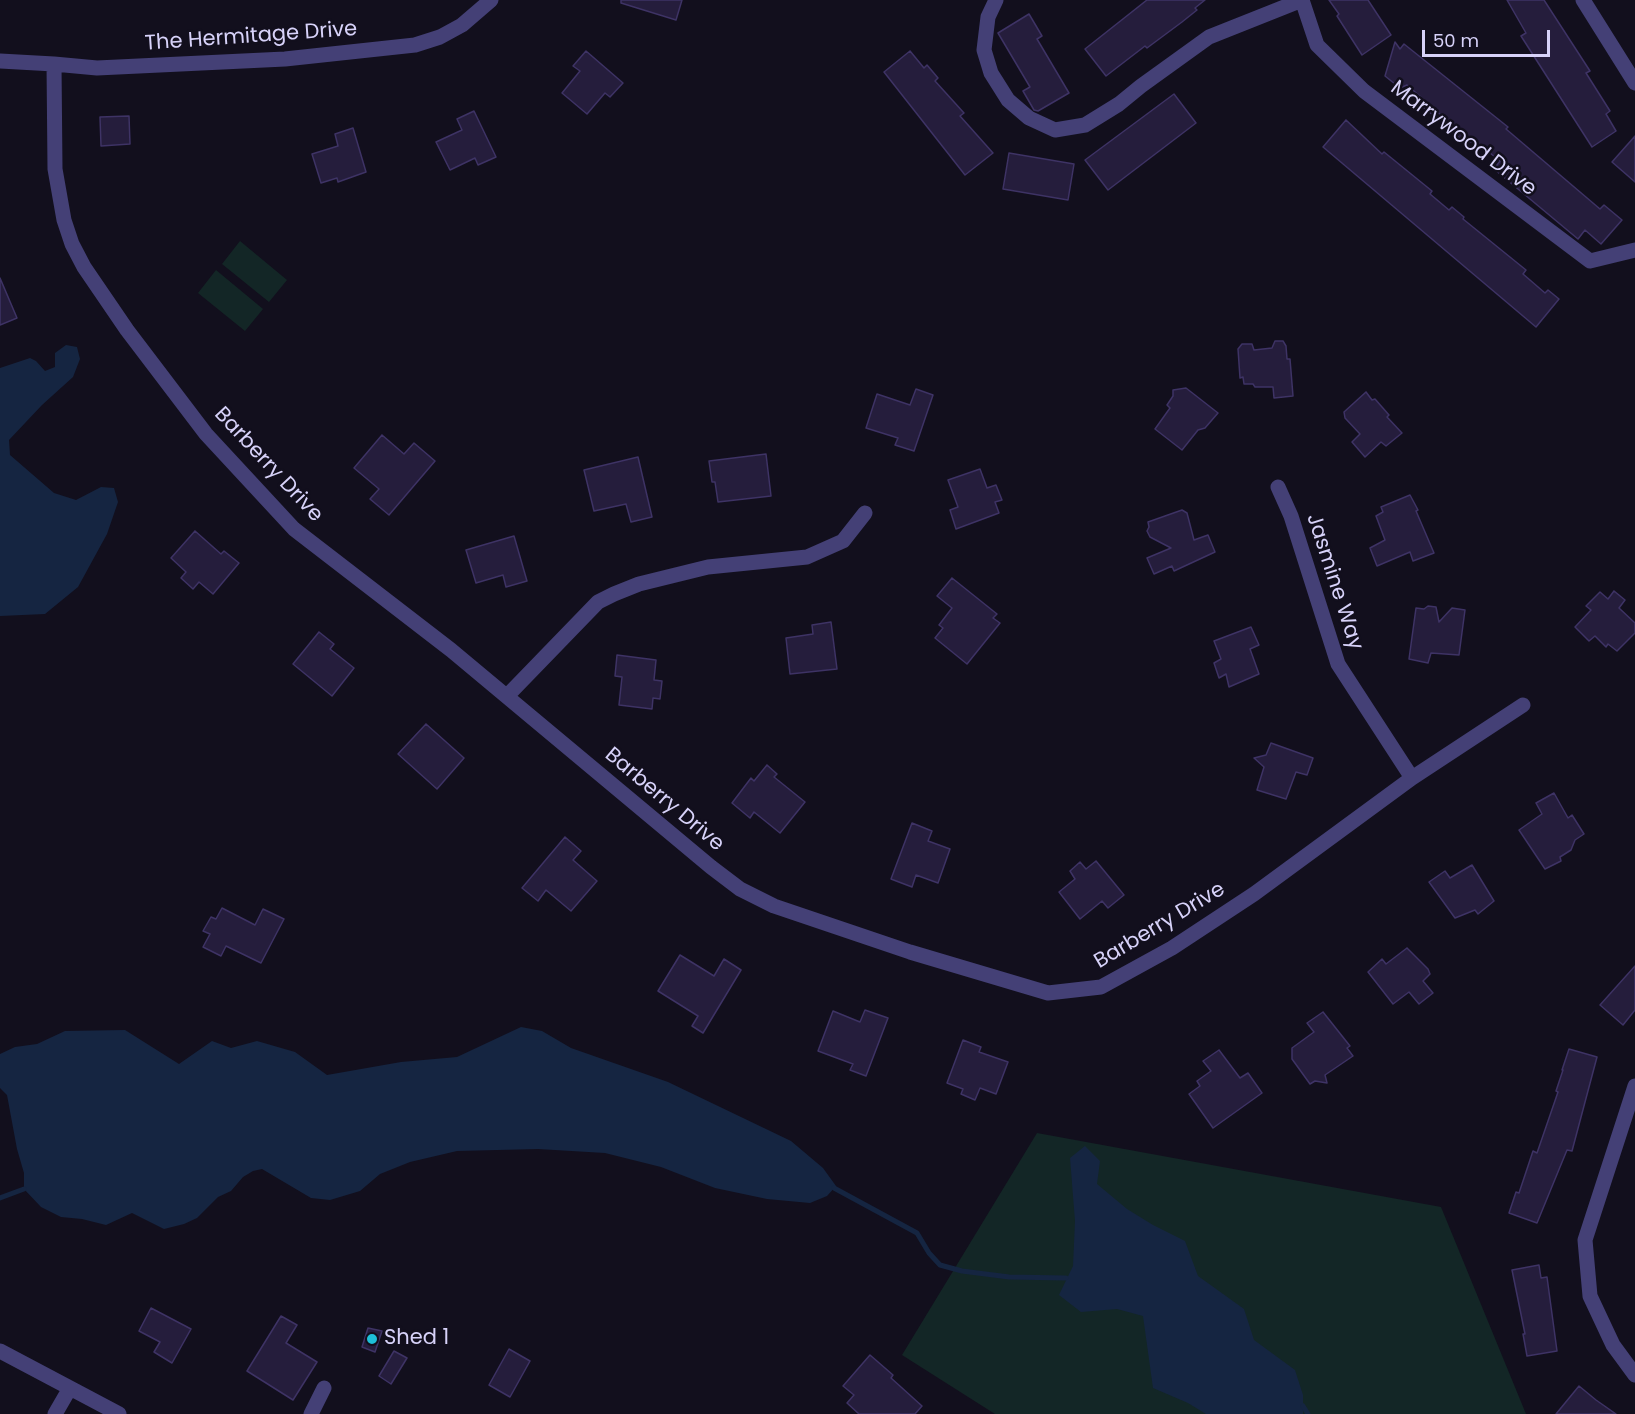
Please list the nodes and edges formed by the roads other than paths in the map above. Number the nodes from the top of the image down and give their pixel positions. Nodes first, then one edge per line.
1 (491, 0) edge
2 (996, 0) edge
3 (1302, 0) edge
4 (1583, 0) edge
5 (0, 61) edge
6 (54, 64) junction
7 (1635, 83) edge
8 (1635, 250) edge
9 (1278, 487) dead end
10 (865, 513) dead end
11 (507, 696) junction
12 (1522, 705) dead end
13 (1412, 778) junction
14 (1635, 1086) edge
15 (0, 1351) edge
16 (1635, 1375) edge
17 (70, 1388) junction
18 (324, 1388) dead end
19 (55, 1414) edge
20 (119, 1414) edge
21 (311, 1414) edge

1 - 6 street, The Hermitage Drive
2 - 3 street
3 - 8 street, Marrywood Drive
4 - 7 street
5 - 6 street, The Hermitage Drive
6 - 11 street, Barberry Drive
9 - 13 street, Jasmine Way
10 - 11 street
11 - 13 street, Barberry Drive
12 - 13 street, Barberry Drive
14 - 16 street
15 - 17 street
17 - 19 street
17 - 20 street
18 - 21 street

